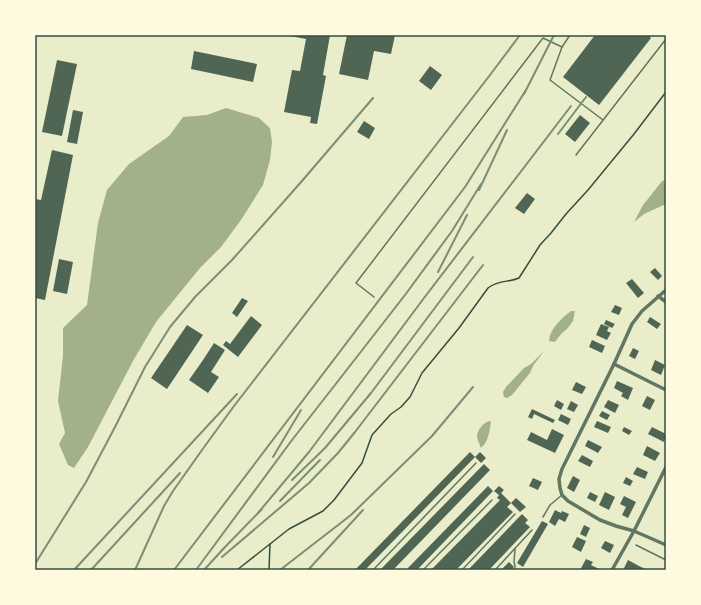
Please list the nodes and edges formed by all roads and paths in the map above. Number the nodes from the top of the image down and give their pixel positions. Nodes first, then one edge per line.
1 (570, 35) edge
2 (666, 39) edge
3 (562, 47) junction
4 (666, 92) edge
5 (603, 120) junction
6 (576, 155) dead end
7 (666, 290) edge
8 (658, 296) junction
9 (374, 297) dead end
10 (666, 302) edge
11 (614, 364) junction
12 (666, 390) edge
13 (476, 464) dead end
14 (666, 467) edge
15 (562, 495) junction
16 (492, 500) dead end
17 (516, 514) dead end
18 (543, 517) dead end
19 (532, 530) dead end
20 (634, 530) junction
21 (270, 544) junction
22 (666, 545) edge
23 (636, 546) dead end
24 (515, 549) junction
25 (666, 560) edge
26 (237, 570) edge
27 (270, 570) edge
28 (373, 570) edge
29 (423, 570) edge
30 (462, 570) edge
31 (495, 570) edge
32 (515, 570) edge
33 (612, 570) edge

1 - 3 lane
2 - 5 lane
3 - 5 lane
3 - 9 lane
4 - 21 path
5 - 6 lane
7 - 8 street
8 - 10 street
8 - 11 street
11 - 12 street
11 - 15 street
13 - 28 lane
14 - 20 street
15 - 18 lane
15 - 20 street
16 - 29 lane
17 - 30 lane
19 - 24 lane
20 - 22 street
20 - 33 street
21 - 26 path
21 - 27 path
23 - 25 lane
24 - 31 lane
24 - 32 lane

